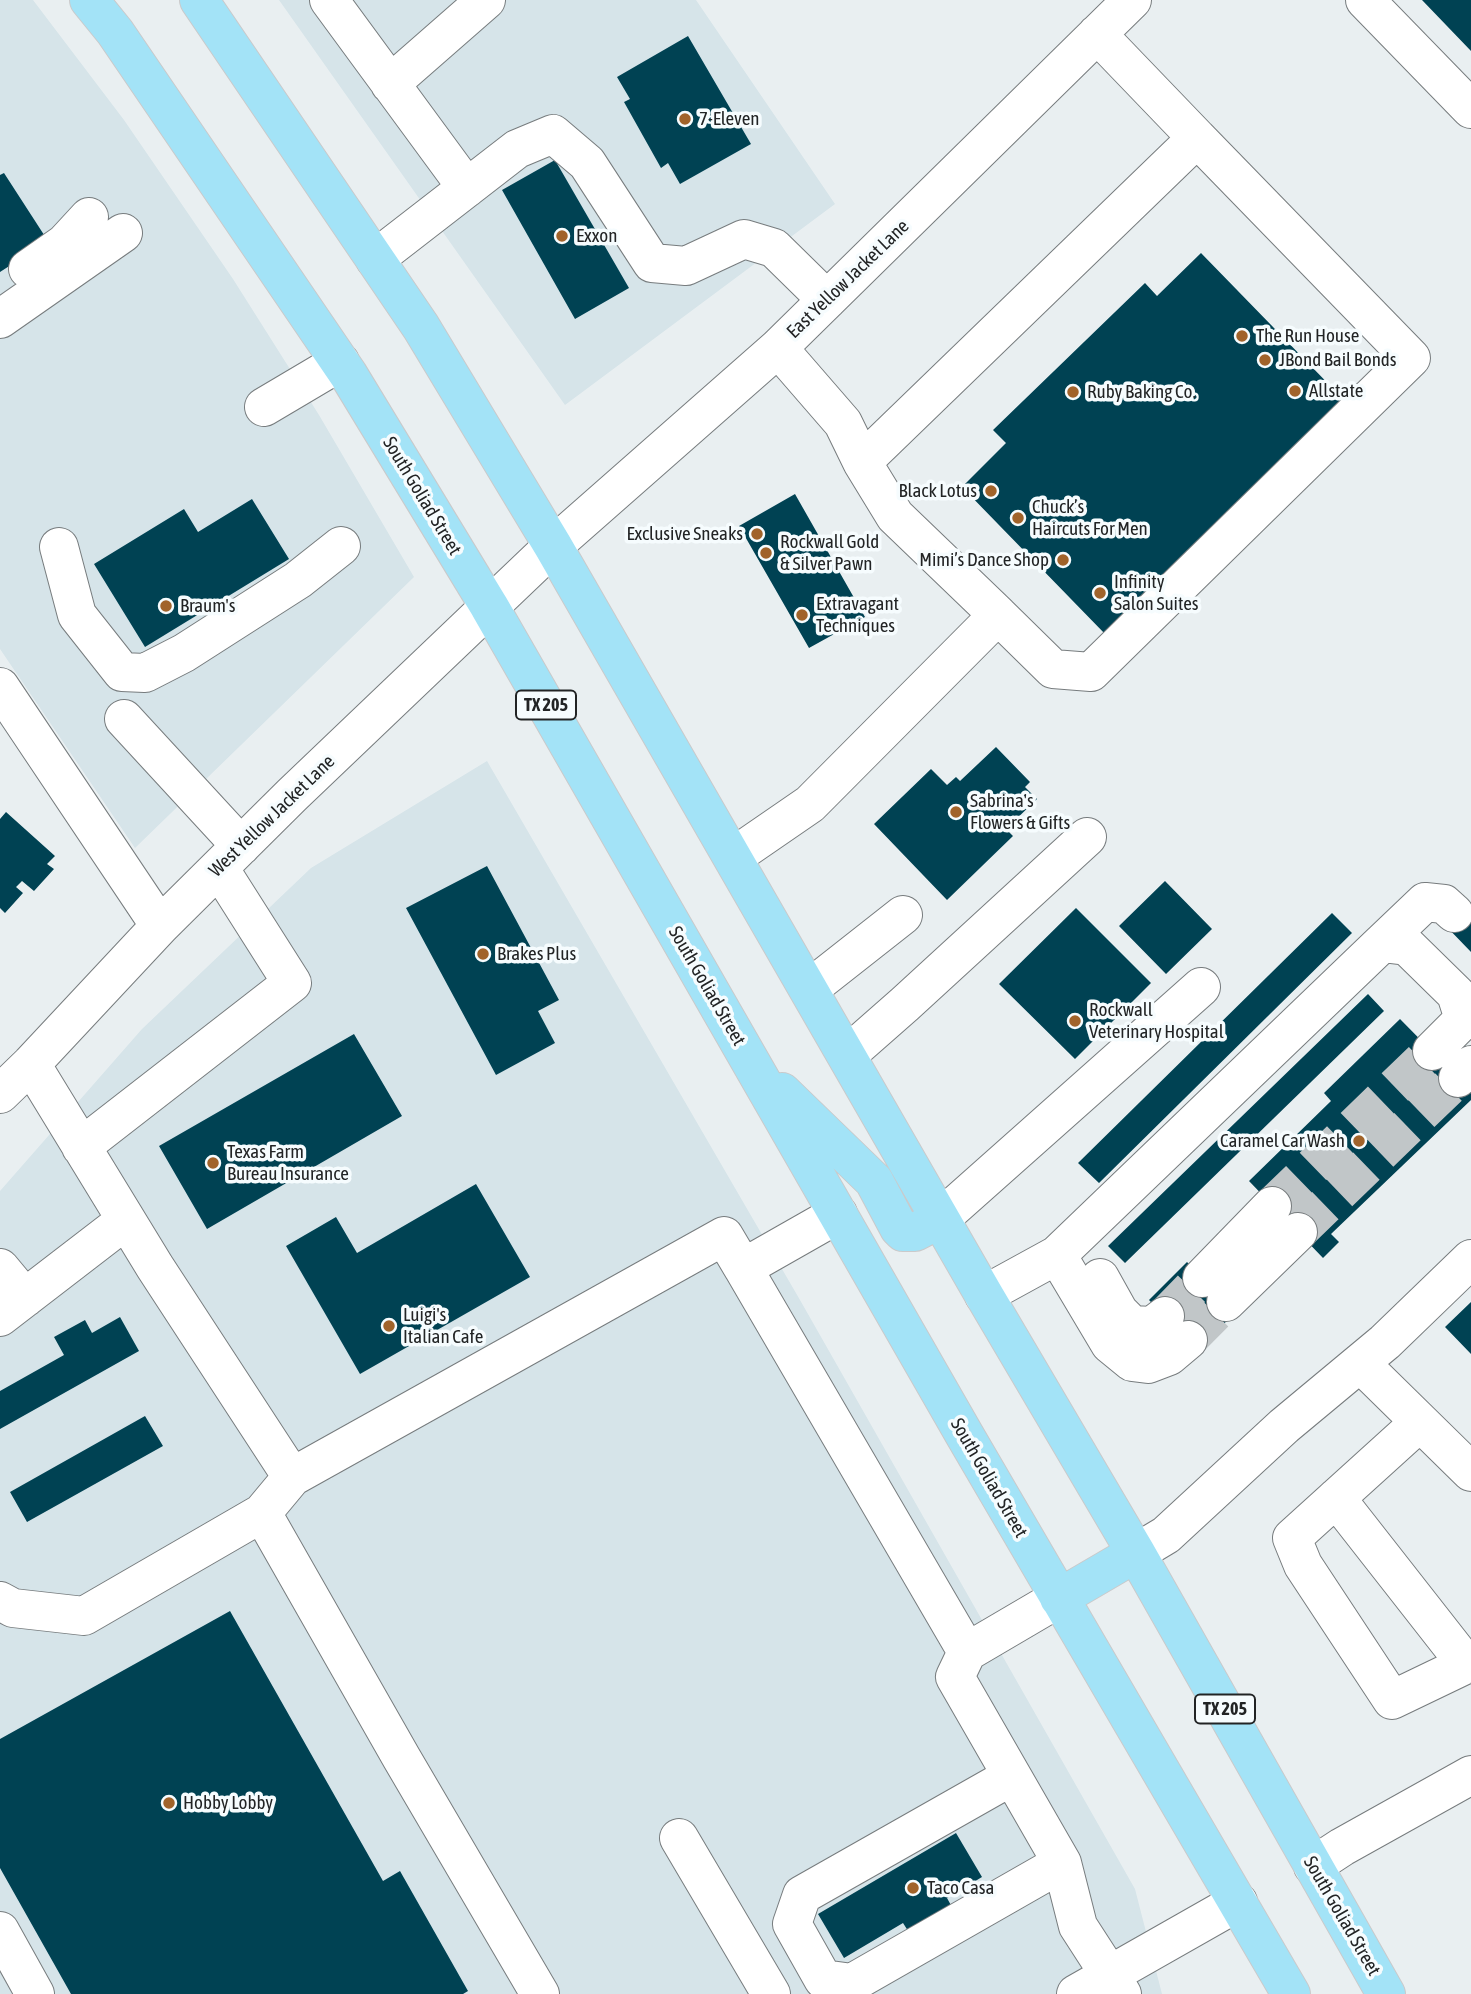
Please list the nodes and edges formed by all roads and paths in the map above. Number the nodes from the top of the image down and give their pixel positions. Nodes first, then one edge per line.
1 (89, 0) edge
2 (198, 0) edge
3 (328, 0) edge
4 (486, 0) edge
5 (1132, 0) edge
6 (1365, 0) edge
7 (1097, 34) junction
8 (390, 84) junction
9 (1471, 109) edge
10 (1197, 138) junction
11 (467, 188) junction
12 (89, 217) dead end
13 (123, 233) dead end
14 (375, 260) junction
15 (0, 288) edge
16 (827, 300) junction
17 (0, 319) edge
18 (778, 348) junction
19 (340, 362) junction
20 (264, 407) dead end
21 (862, 462) junction
22 (341, 545) dead end
23 (553, 545) junction
24 (59, 547) dead end
25 (489, 606) junction
26 (998, 615) junction
27 (0, 687) edge
28 (124, 719) dead end
29 (1087, 837) dead end
30 (230, 857) junction
31 (733, 857) junction
32 (1454, 913) dead end
33 (903, 915) dead end
34 (160, 926) junction
35 (1382, 943) junction
36 (1201, 987) dead end
37 (809, 989) junction
38 (1432, 1051) tunnel mouth
39 (847, 1055) junction
40 (750, 1062) junction
41 (31, 1064) junction
42 (0, 1094) edge
43 (81, 1147) junction
44 (838, 1214) junction
45 (940, 1219) junction
46 (1285, 1219) tunnel mouth
47 (126, 1220) junction
48 (1067, 1246) junction
49 (1471, 1259) edge
50 (0, 1268) edge
51 (743, 1268) junction
52 (1214, 1290) tunnel mouth
53 (984, 1295) junction
54 (13, 1307) edge
55 (1176, 1328) dead end
56 (1360, 1363) junction
57 (1420, 1422) junction
58 (1471, 1472) edge
59 (292, 1477) junction
60 (1336, 1498) junction
61 (262, 1513) junction
62 (1136, 1553) junction
63 (1059, 1598) junction
64 (0, 1601) edge
65 (967, 1652) junction
66 (1469, 1663) edge
67 (1471, 1775) edge
68 (1012, 1776) junction
69 (679, 1838) dead end
70 (1062, 1863) junction
71 (1313, 1866) junction
72 (1238, 1902) junction
73 (0, 1931) edge
74 (1116, 1985) edge
75 (35, 1994) edge
76 (540, 1994) edge
77 (771, 1994) edge
78 (1076, 1994) edge
79 (1291, 1994) edge
80 (1386, 1994) edge

1 - 19 main road, South Goliad Street / TX 205
2 - 14 main road, South Goliad Street / TX 205
3 - 8 street
4 - 8 street
5 - 7 street, East Yellow Jacket Lane
6 - 9 street
7 - 10 street
7 - 16 street, East Yellow Jacket Lane
8 - 11 street
10 - 21 street
10 - 26 street
11 - 14 street
11 - 16 street
12 - 15 street
13 - 17 street
14 - 23 main road, South Goliad Street / TX 205
16 - 18 street, East Yellow Jacket Lane
18 - 21 street
18 - 23 street, East Yellow Jacket Lane
19 - 20 street
19 - 25 main road, South Goliad Street / TX 205
21 - 26 street
22 - 24 street
23 - 25 street, West Yellow Jacket Lane
23 - 31 main road, South Goliad Street / TX 205
25 - 30 street, West Yellow Jacket Lane
25 - 40 main road, South Goliad Street / TX 205
26 - 31 street
27 - 34 street
28 - 30 street
29 - 39 street
30 - 34 street, West Yellow Jacket Lane
30 - 43 street
31 - 37 main road, South Goliad Street / TX 205
32 - 35 street
33 - 37 street
34 - 41 street, West Yellow Jacket Lane
35 - 38 street
35 - 48 street
36 - 45 street
37 - 39 main road, South Goliad Street / TX 205
39 - 45 main road, South Goliad Street / TX 205
40 - 44 main road, South Goliad Street / TX 205
40 - 45 main road
41 - 42 street, West Yellow Jacket Lane
41 - 43 street
43 - 47 street
44 - 51 street
44 - 63 main road, South Goliad Street / TX 205
45 - 53 main road, South Goliad Street / TX 205
46 - 52 street
47 - 54 street
47 - 59 street
48 - 53 street
48 - 55 street
49 - 56 street
50 - 54 street
51 - 59 street
51 - 65 street
53 - 62 main road, South Goliad Street / TX 205
56 - 57 street
56 - 62 street
57 - 58 street
57 - 60 street
59 - 61 street
60 - 66 street
60 - 66 street
61 - 64 street
61 - 76 street
62 - 63 main road
62 - 71 main road, South Goliad Street / TX 205
63 - 65 street
63 - 72 main road, South Goliad Street / TX 205
65 - 68 street
67 - 71 street
68 - 70 street
68 - 70 street
69 - 77 street
70 - 74 street
71 - 80 main road, South Goliad Street / TX 205
72 - 74 street
72 - 79 main road, South Goliad Street / TX 205
73 - 75 street
74 - 78 street

